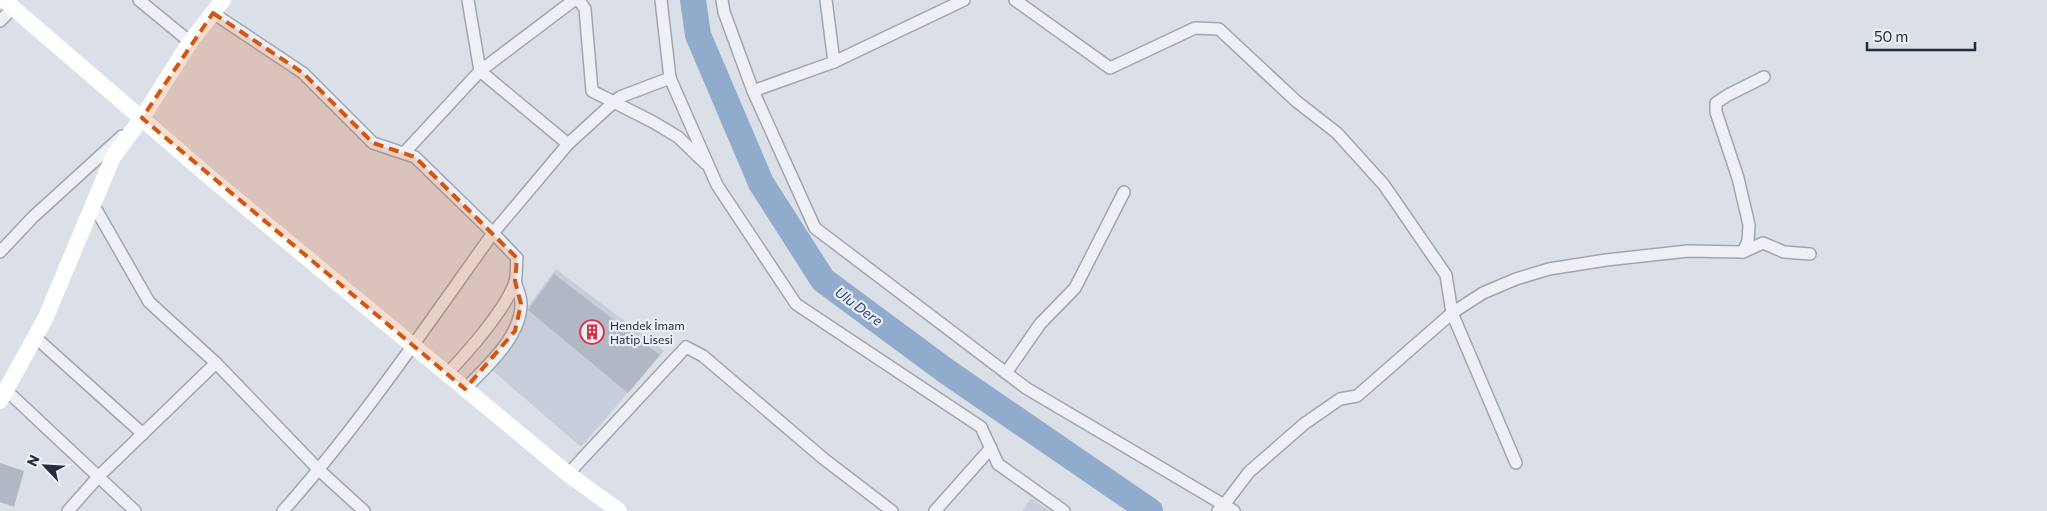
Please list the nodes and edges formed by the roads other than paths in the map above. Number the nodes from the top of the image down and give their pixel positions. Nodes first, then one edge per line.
1 (139, 0) edge
2 (468, 0) edge
3 (574, 0) edge
4 (579, 0) edge
5 (661, 0) edge
6 (722, 0) edge
7 (826, 0) edge
8 (964, 0) edge
9 (1016, 0) edge
10 (220, 3) edge
11 (9, 4) edge
12 (0, 21) edge
13 (190, 42) junction
14 (834, 62) junction
15 (480, 71) junction
16 (1764, 77) dead end
17 (670, 78) junction
18 (753, 91) junction
19 (614, 102) junction
20 (142, 118) junction
21 (568, 144) junction
22 (404, 153) junction
23 (710, 168) junction
24 (1124, 192) dead end
25 (93, 204) junction
26 (493, 234) junction
27 (0, 252) edge
28 (1743, 252) junction
29 (1810, 254) dead end
30 (515, 281) junction
31 (1452, 313) junction
32 (35, 337) junction
33 (413, 346) junction
34 (216, 364) junction
35 (1006, 373) junction
36 (447, 374) junction
37 (466, 389) junction
38 (3, 396) edge
39 (143, 434) junction
40 (990, 448) junction
41 (1516, 463) dead end
42 (319, 470) junction
43 (568, 474) junction
44 (99, 476) junction
45 (1225, 509) edge
46 (68, 511) edge
47 (135, 511) edge
48 (283, 511) edge
49 (364, 511) edge
50 (618, 511) edge
51 (892, 511) edge
52 (935, 511) edge
53 (1064, 511) edge

1 - 13 street
2 - 15 street
3 - 15 street
4 - 19 street
5 - 17 street
6 - 18 street
7 - 14 street
8 - 14 street
9 - 31 street
10 - 13 main road
10 - 22 street
11 - 12 street
11 - 20 main road
13 - 20 main road
14 - 18 street
15 - 21 street
15 - 22 street
16 - 28 street
17 - 19 street
17 - 23 street
18 - 35 street
19 - 21 street
19 - 23 street
20 - 25 main road
20 - 27 street
20 - 33 main road
21 - 26 street
22 - 26 street
23 - 40 street
24 - 35 street
25 - 32 main road
25 - 34 street
26 - 30 street
26 - 33 street
28 - 29 street
28 - 31 street
30 - 36 street
30 - 37 street
31 - 41 street
31 - 45 street
32 - 38 main road
32 - 39 street
33 - 36 main road
33 - 42 street
34 - 39 street
34 - 42 street
35 - 45 street
36 - 37 main road
37 - 43 main road
38 - 44 street
39 - 44 street
40 - 52 street
40 - 53 street
42 - 48 street
42 - 49 street
43 - 50 main road
43 - 51 street
44 - 46 street
44 - 47 street

